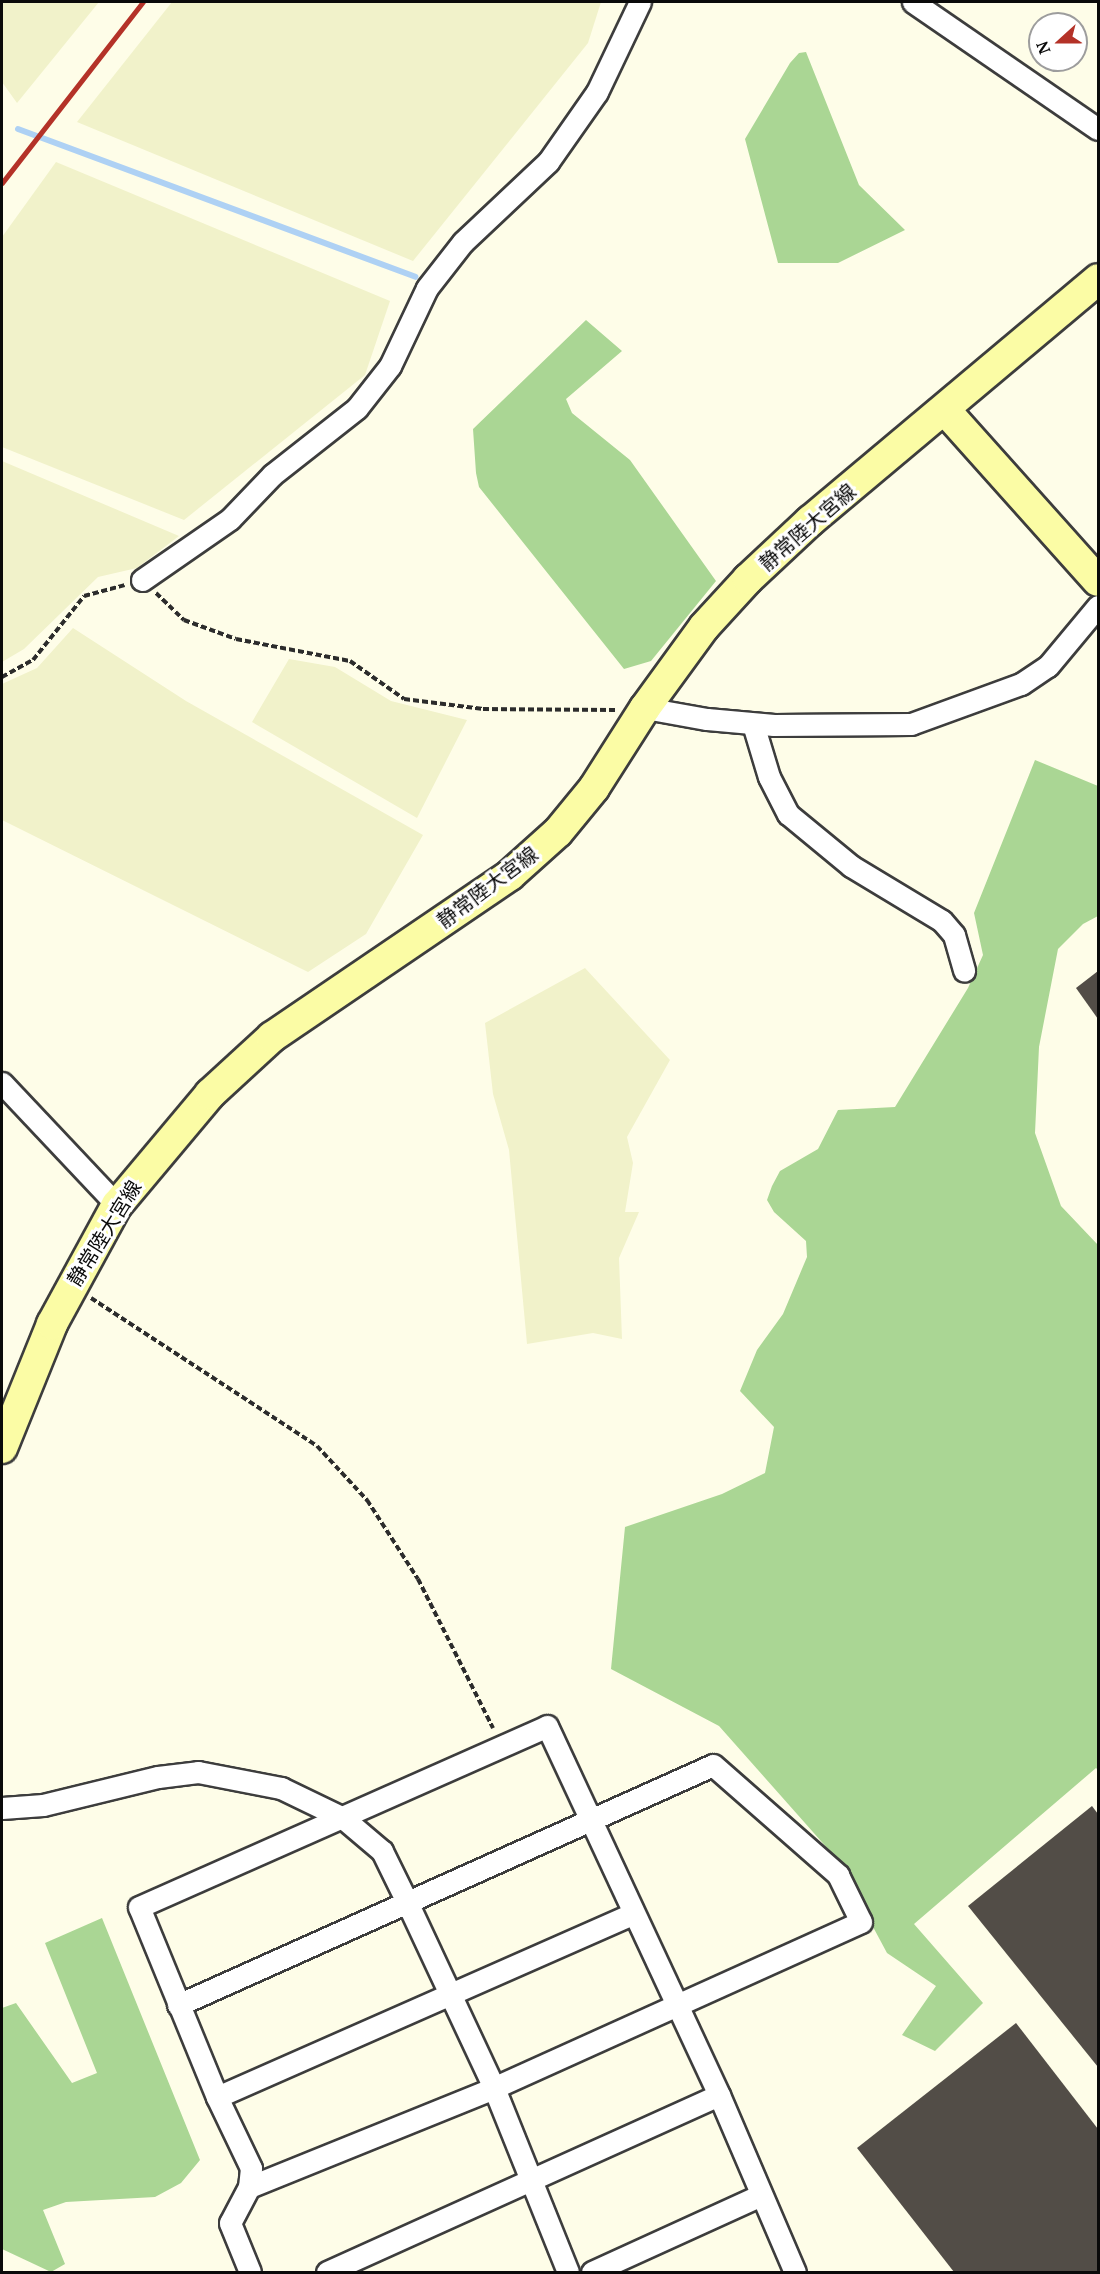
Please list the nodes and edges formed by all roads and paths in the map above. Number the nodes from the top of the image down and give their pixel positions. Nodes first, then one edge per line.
1 (640, 2) edge
2 (913, 2) edge
3 (1098, 129) edge
4 (1098, 279) edge
5 (945, 410) junction
6 (142, 580) junction
7 (1098, 581) edge
8 (1098, 606) edge
9 (2, 677) edge
10 (645, 708) junction
11 (753, 724) junction
12 (964, 971) dead end
13 (2, 1083) edge
14 (117, 1205) junction
15 (71, 1286) junction
16 (2, 1448) edge
17 (504, 1747) junction
18 (2, 1808) edge
19 (343, 1818) junction
20 (591, 1818) junction
21 (407, 1902) junction
22 (632, 1914) junction
23 (450, 1995) junction
24 (178, 2005) junction
25 (678, 2007) junction
26 (494, 2088) junction
27 (719, 2096) junction
28 (217, 2097) junction
29 (529, 2182) junction
30 (249, 2187) junction
31 (759, 2196) junction
32 (250, 2272) edge
33 (327, 2272) edge
34 (568, 2272) edge
35 (592, 2272) edge
36 (795, 2272) edge

1 - 6 street
2 - 3 street
4 - 5 main road, 静常陸大宮線
5 - 7 main road
5 - 10 main road, 静常陸大宮線
6 - 9 path
6 - 10 path
8 - 11 street
10 - 11 street
10 - 14 main road, 静常陸大宮線
11 - 12 street
13 - 14 street
14 - 15 main road, 静常陸大宮線
15 - 16 main road, 静常陸大宮線
15 - 17 path
17 - 19 street
17 - 20 street
18 - 19 street
19 - 21 street
19 - 24 street
20 - 21 street
20 - 22 street
20 - 25 street
21 - 23 street
21 - 24 street
22 - 23 street
22 - 25 street
23 - 26 street
23 - 28 street
24 - 28 street
25 - 26 street
25 - 27 street
26 - 29 street
26 - 30 street
27 - 29 street
27 - 31 street
28 - 30 street
29 - 33 street
29 - 34 street
30 - 32 street
31 - 35 street
31 - 36 street

